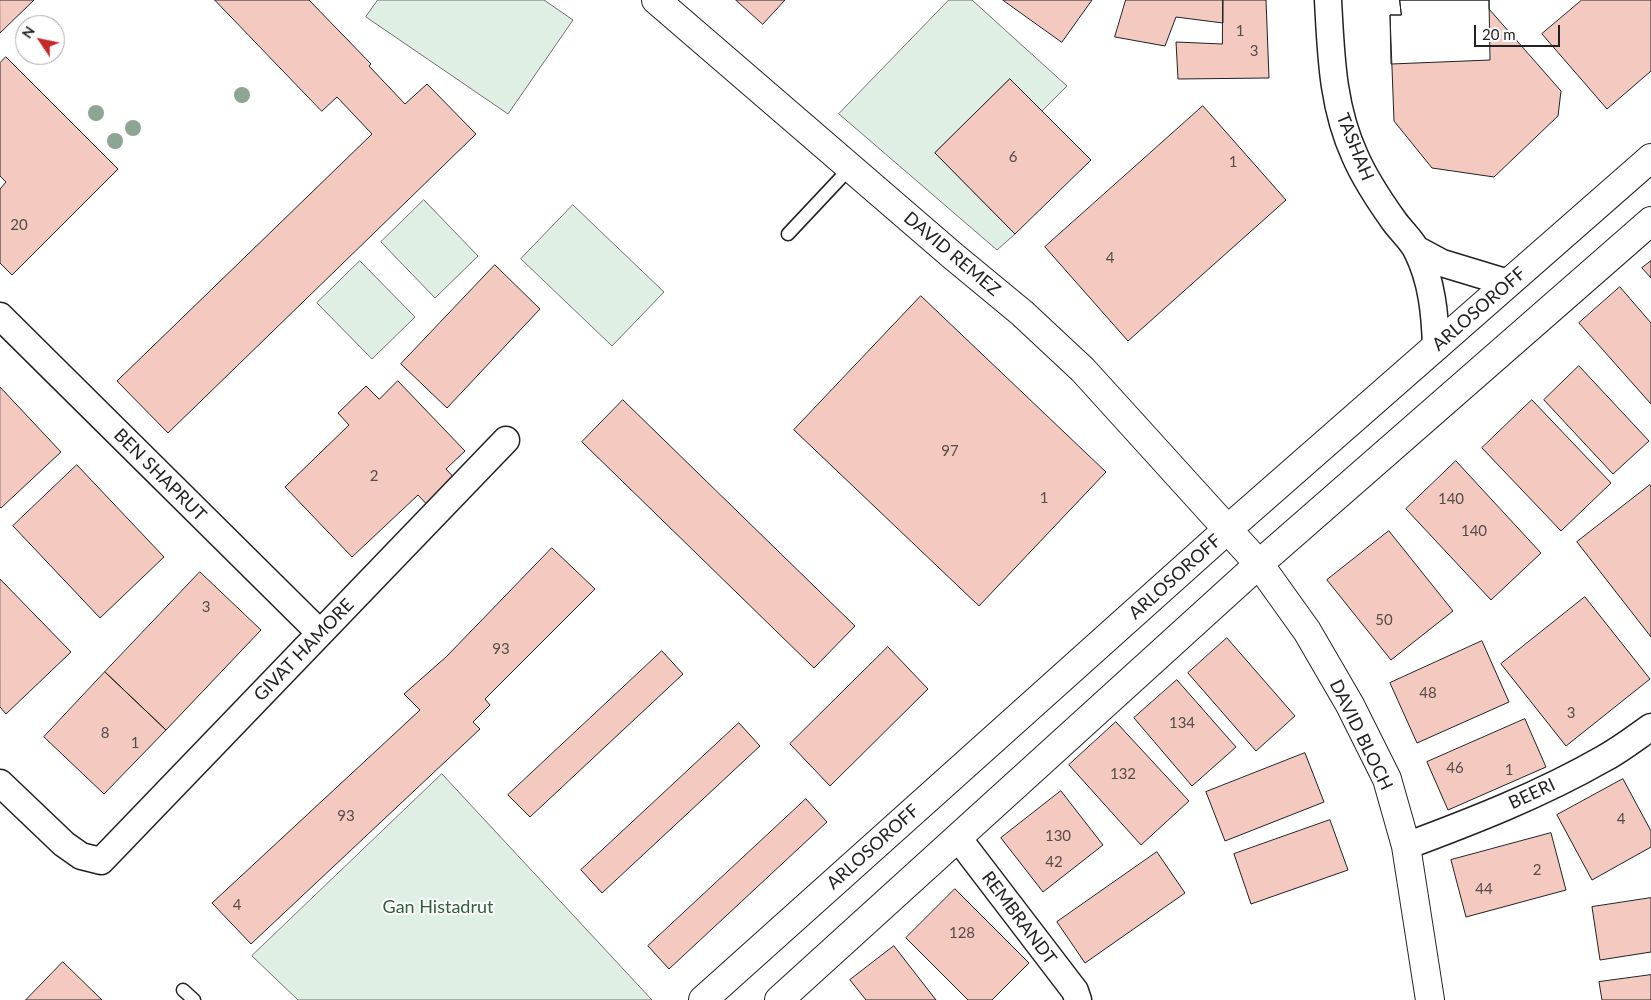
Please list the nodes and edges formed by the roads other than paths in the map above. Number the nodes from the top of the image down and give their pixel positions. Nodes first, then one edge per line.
1 (656, 0) edge
2 (1328, 0) edge
3 (1651, 158) edge
4 (850, 168) junction
5 (1651, 221) edge
6 (788, 234) dead end
7 (1416, 249) junction
8 (1508, 283) junction
9 (0, 316) edge
10 (1436, 347) junction
11 (506, 440) dead end
12 (1228, 530) junction
13 (1259, 564) junction
14 (320, 633) junction
15 (1651, 728) edge
16 (0, 783) edge
17 (958, 838) junction
18 (1406, 846) junction
19 (183, 990) dead end
20 (194, 1000) edge
21 (703, 1000) edge
22 (779, 1000) edge
23 (1078, 1000) edge
24 (1430, 1000) edge

1 - 4 street, DAVID REMEZ
2 - 7 street, TASHAH
3 - 8 street, ARLOSOROFF
4 - 6 lane
4 - 12 street, DAVID REMEZ
5 - 13 street
7 - 8 street, TASHAH
7 - 10 street, TASHAH
8 - 10 street, ARLOSOROFF
9 - 14 street, BEN SHAPRUT
10 - 12 street, ARLOSOROFF
11 - 14 street, GIVAT HAMORE
12 - 13 street, DAVID BLOCH
12 - 21 street, ARLOSOROFF
13 - 17 street
13 - 18 street, DAVID BLOCH
14 - 16 street, GIVAT HAMORE
15 - 18 street, BEERI
17 - 22 street
17 - 23 street, REMBRANDT
18 - 24 street, DAVID BLOCH
19 - 20 lane

